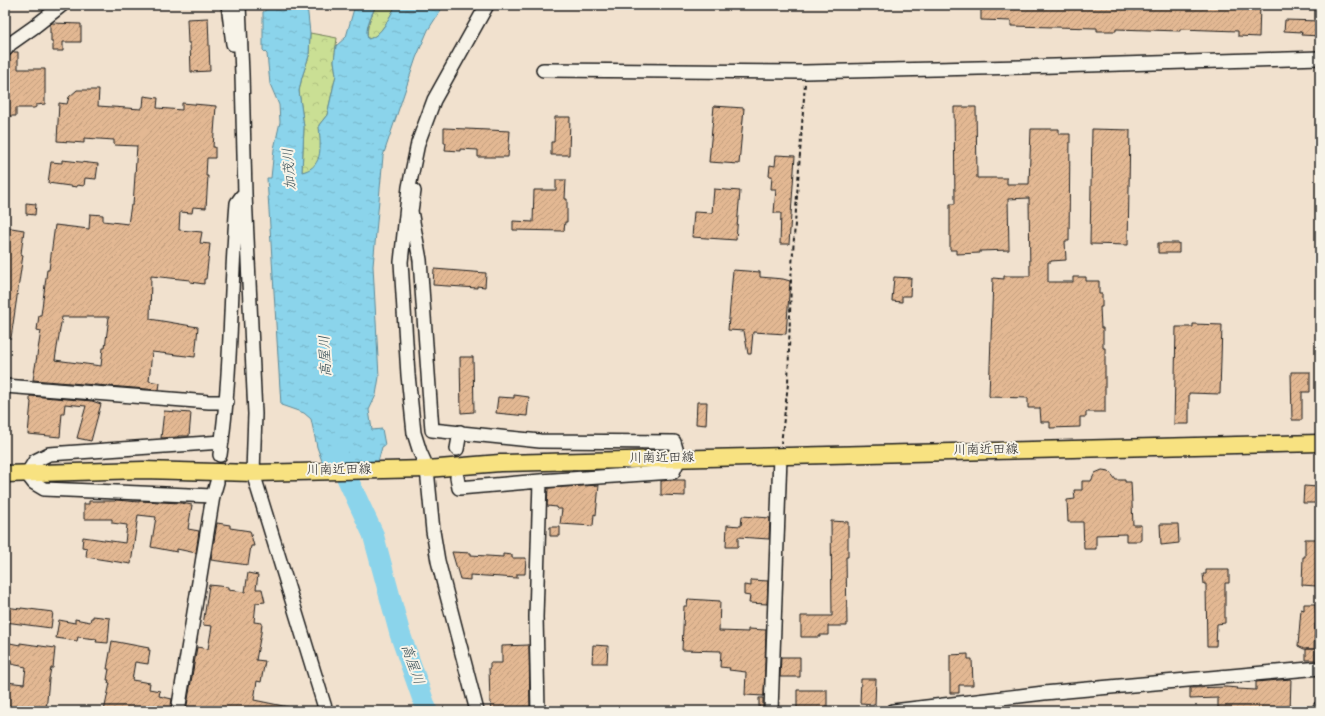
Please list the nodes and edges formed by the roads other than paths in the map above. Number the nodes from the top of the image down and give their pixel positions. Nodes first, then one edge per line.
1 (62, 5) edge
2 (228, 5) edge
3 (239, 5) edge
4 (487, 5) edge
5 (5, 50) edge
6 (1320, 58) edge
7 (543, 70) dead end
8 (242, 74) junction
9 (409, 187) junction
10 (245, 194) junction
11 (5, 386) edge
12 (227, 402) junction
13 (460, 432) junction
14 (1320, 443) edge
15 (457, 449) dead end
16 (780, 456) junction
17 (679, 459) junction
18 (420, 469) junction
19 (260, 473) junction
20 (5, 474) edge
21 (27, 474) junction
22 (457, 477) dead end
23 (540, 481) junction
24 (217, 482) dead end
25 (213, 496) junction
26 (1320, 668) edge
27 (1320, 708) edge
28 (178, 711) edge
29 (326, 711) edge
30 (477, 711) edge
31 (538, 711) edge
32 (771, 711) edge
33 (893, 711) edge
34 (1320, 711) edge

1 - 5 street
2 - 8 street
3 - 8 street
4 - 9 street
6 - 7 street
8 - 10 street
9 - 13 street
9 - 18 street
10 - 12 street
10 - 19 street
11 - 12 street
12 - 21 street
13 - 15 street
13 - 17 street
14 - 16 main road, 川南近田線
16 - 17 main road, 川南近田線
16 - 32 street
17 - 18 main road, 川南近田線
17 - 23 street
18 - 19 main road, 川南近田線
18 - 30 street
19 - 21 main road, 川南近田線
19 - 29 street
20 - 21 main road, 川南近田線
21 - 25 street
22 - 23 street
23 - 31 street
24 - 25 street
25 - 28 street
26 - 33 street
27 - 34 street

